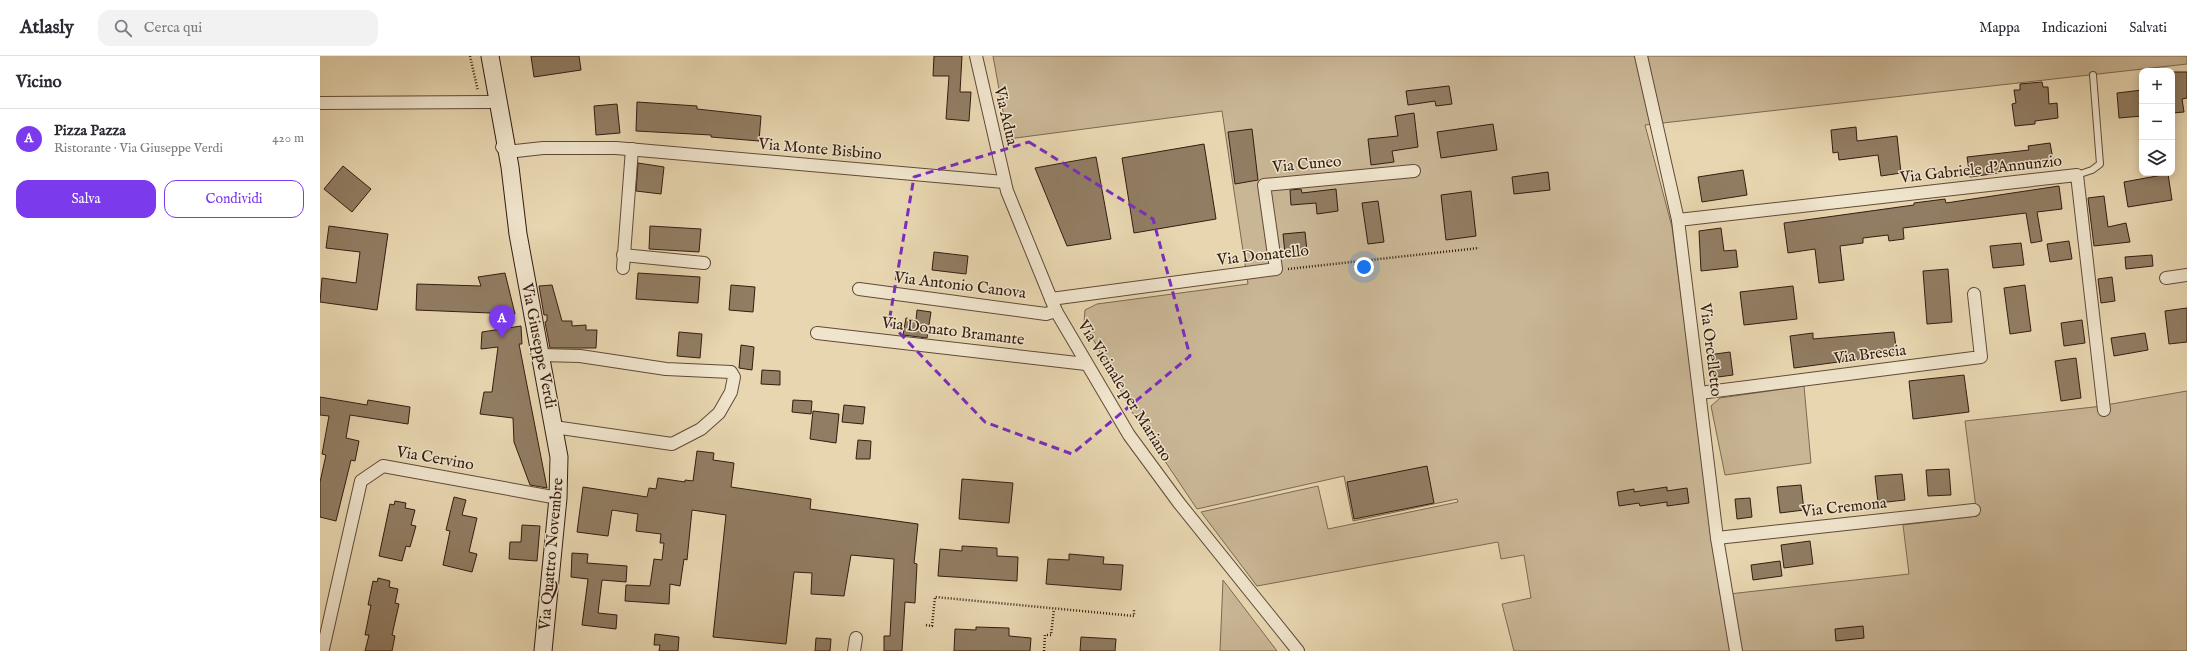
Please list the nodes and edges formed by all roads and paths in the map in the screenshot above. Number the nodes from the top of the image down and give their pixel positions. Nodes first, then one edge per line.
1 (482, 56) edge
2 (490, 56) edge
3 (976, 56) edge
4 (1641, 56) edge
5 (2092, 75) dead end
6 (490, 102) junction
7 (320, 103) edge
8 (495, 124) junction
9 (632, 149) junction
10 (507, 152) junction
11 (1414, 171) dead end
12 (2077, 175) junction
13 (1004, 182) junction
14 (1678, 220) junction
15 (518, 234) junction
16 (1479, 248) dead end
17 (623, 255) junction
18 (704, 263) dead end
19 (623, 268) dead end
20 (1276, 269) junction
21 (2187, 275) edge
22 (2166, 278) dead end
23 (859, 289) dead end
24 (1974, 294) dead end
25 (1051, 299) junction
26 (1056, 311) junction
27 (817, 333) dead end
28 (540, 355) junction
29 (1086, 364) junction
30 (1700, 393) junction
31 (2104, 410) dead end
32 (554, 427) junction
33 (559, 457) joint
34 (558, 498) junction
35 (1974, 510) dead end
36 (1717, 538) junction
37 (1054, 609) junction
38 (1134, 609) dead end
39 (926, 625) dead end
40 (856, 638) dead end
41 (323, 648) dead end
42 (544, 651) edge
43 (854, 651) edge
44 (1044, 651) edge
45 (1298, 651) edge
46 (1736, 651) edge

1 - 6 main road, Via Giuseppe Verdi
2 - 10 main road, Via Giuseppe Verdi
3 - 13 street, Via Adua
4 - 14 street, Via Orcelletto
5 - 12 lane
6 - 7 street
6 - 8 main road, Via Giuseppe Verdi
8 - 10 street, Via Giuseppe Verdi
8 - 15 main road, Via Giuseppe Verdi
9 - 10 street, Via Monte Bisbino
9 - 13 street, Via Monte Bisbino
9 - 17 street
10 - 15 main road, Via Giuseppe Verdi
11 - 20 street, Via Cuneo
12 - 14 street, Via Gabriele d'Annunzio
12 - 31 street, Via Gabriele d'Annunzio
13 - 25 street, Via Vicinale per Mariano
14 - 30 street, Via Orcelletto
15 - 28 main road, Via Giuseppe Verdi
16 - 20 path, Via Donatello
17 - 18 street
17 - 19 street
20 - 25 street, Via Donatello
21 - 22 street
23 - 26 street, Via Antonio Canova
24 - 30 street, Via Brescia
25 - 26 street, Via Vicinale per Mariano
26 - 29 street, Via Vicinale per Mariano
27 - 29 street, Via Donato Bramante
28 - 32 main road, Via Giuseppe Verdi
28 - 32 street
29 - 45 street, Via Vicinale per Mariano
30 - 36 street, Via Orcelletto
32 - 33 main road, Via Giuseppe Verdi
33 - 34 main road, Via Quattro Novembre
34 - 41 street, Via Cervino
34 - 42 main road, Via Quattro Novembre
35 - 36 street, Via Cremona
36 - 46 street, Via Orcelletto
37 - 38 path
37 - 39 path
37 - 44 path
40 - 43 street

